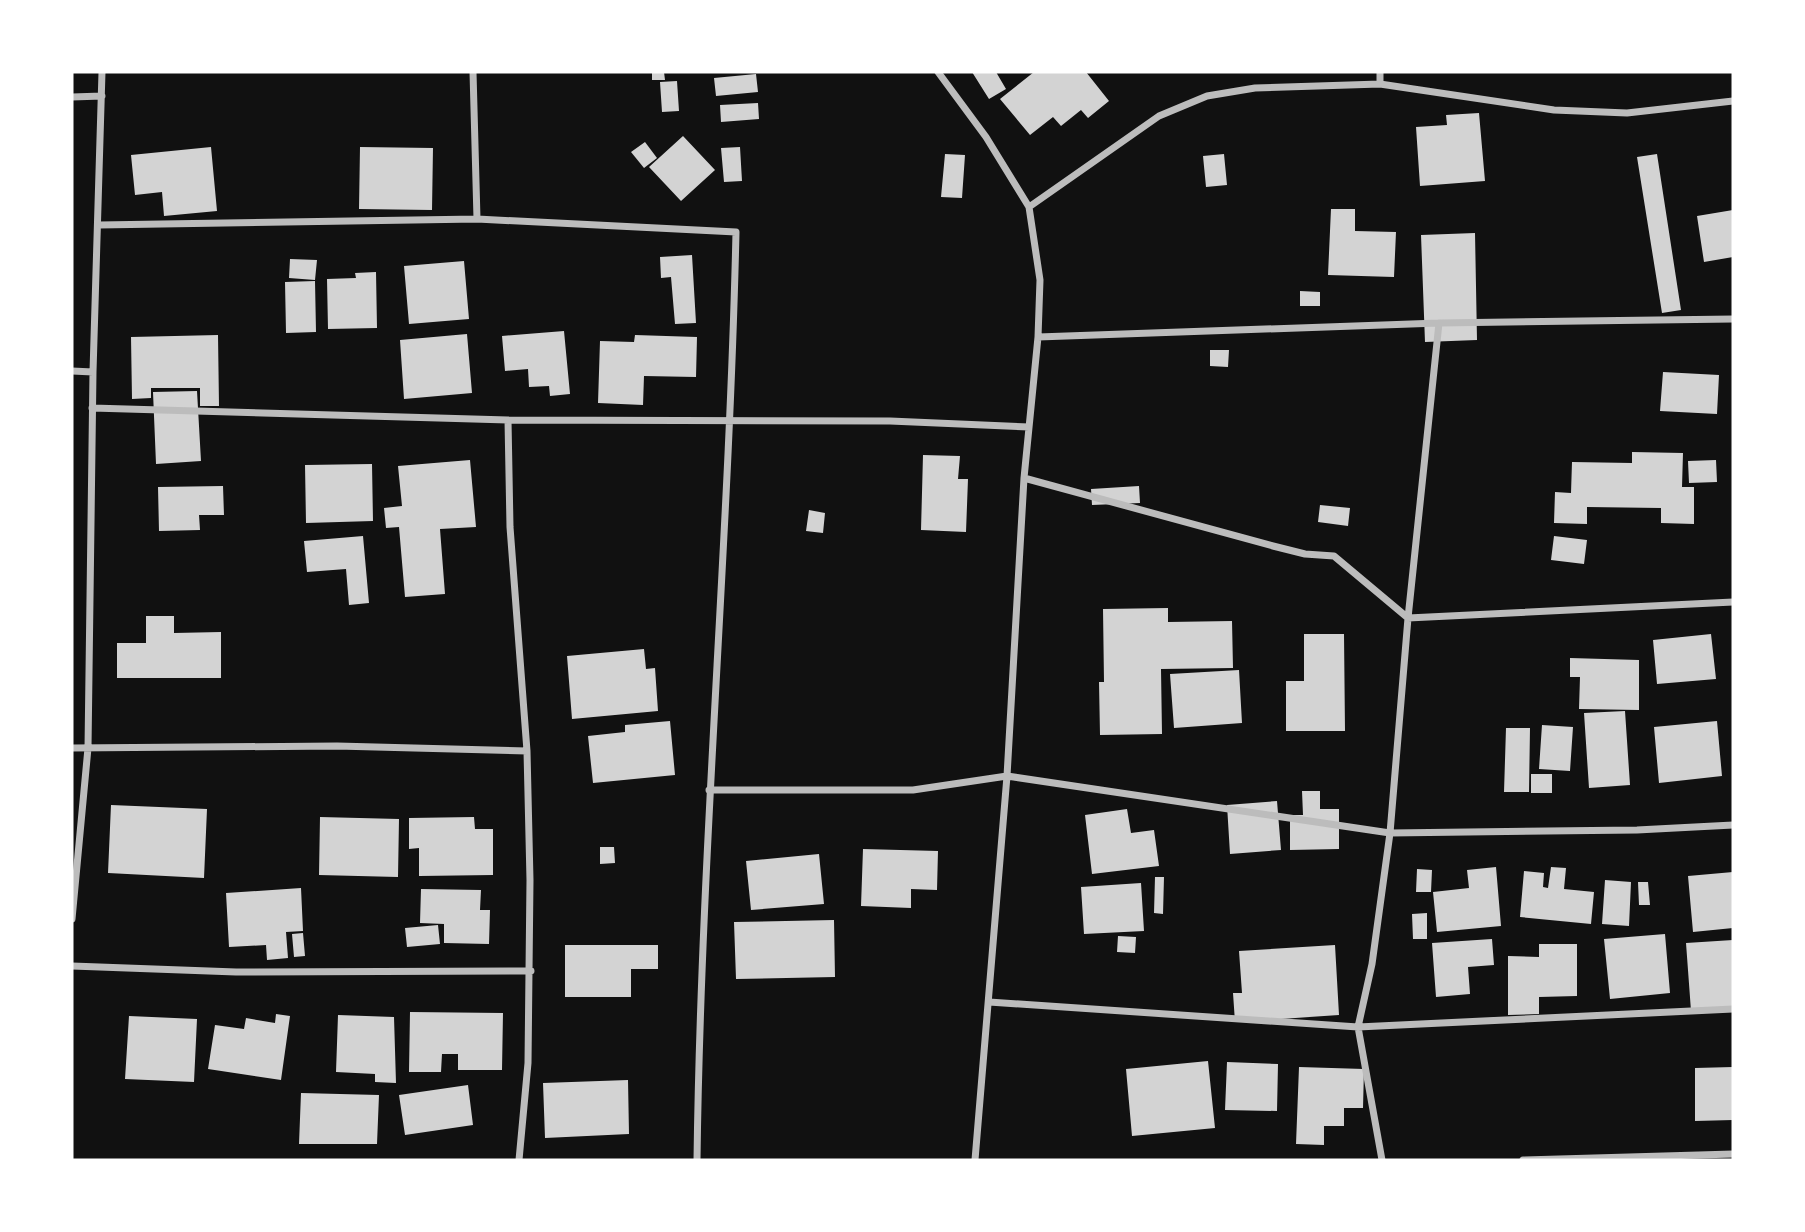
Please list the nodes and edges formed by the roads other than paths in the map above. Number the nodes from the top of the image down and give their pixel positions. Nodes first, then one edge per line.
1 (102, 72) edge
2 (473, 72) edge
3 (938, 72) edge
4 (1380, 72) edge
5 (1380, 85) junction
6 (102, 96) junction
7 (72, 97) edge
8 (1733, 101) edge
9 (1029, 207) junction
10 (477, 219) junction
11 (99, 225) junction
12 (1733, 319) edge
13 (1439, 323) junction
14 (1038, 337) junction
15 (72, 371) edge
16 (93, 372) junction
17 (92, 408) junction
18 (508, 420) junction
19 (732, 421) junction
20 (1028, 427) junction
21 (1024, 478) junction
22 (1733, 602) edge
23 (1408, 618) junction
24 (72, 748) edge
25 (88, 748) junction
26 (527, 751) junction
27 (1007, 776) junction
28 (709, 790) junction
29 (1733, 825) edge
30 (1390, 833) junction
31 (72, 919) edge
32 (72, 966) edge
33 (531, 971) junction
34 (989, 1002) junction
35 (1733, 1009) edge
36 (1358, 1027) junction
37 (1733, 1154) edge
38 (519, 1160) edge
39 (697, 1160) edge
40 (975, 1160) edge
41 (1382, 1160) edge
42 (1523, 1160) edge

1 - 6 street
2 - 10 street
3 - 9 street
4 - 5 street
5 - 8 street
5 - 9 street
6 - 7 street
6 - 11 street
9 - 14 street
10 - 11 street
10 - 19 street
11 - 16 street
12 - 13 street
13 - 14 street
13 - 23 street
14 - 20 street
15 - 16 street
16 - 17 street
17 - 18 street
17 - 25 street
18 - 19 street
18 - 26 street
19 - 20 street
19 - 28 street
20 - 21 street
21 - 23 street
21 - 27 street
22 - 23 street
23 - 30 street
24 - 25 street
25 - 26 street
25 - 31 street
26 - 33 street
27 - 28 street
27 - 30 street
27 - 34 street
28 - 39 street
29 - 30 street
30 - 36 street
32 - 33 street
33 - 38 street
34 - 36 street
34 - 40 street
35 - 36 street
36 - 41 street
37 - 42 street

